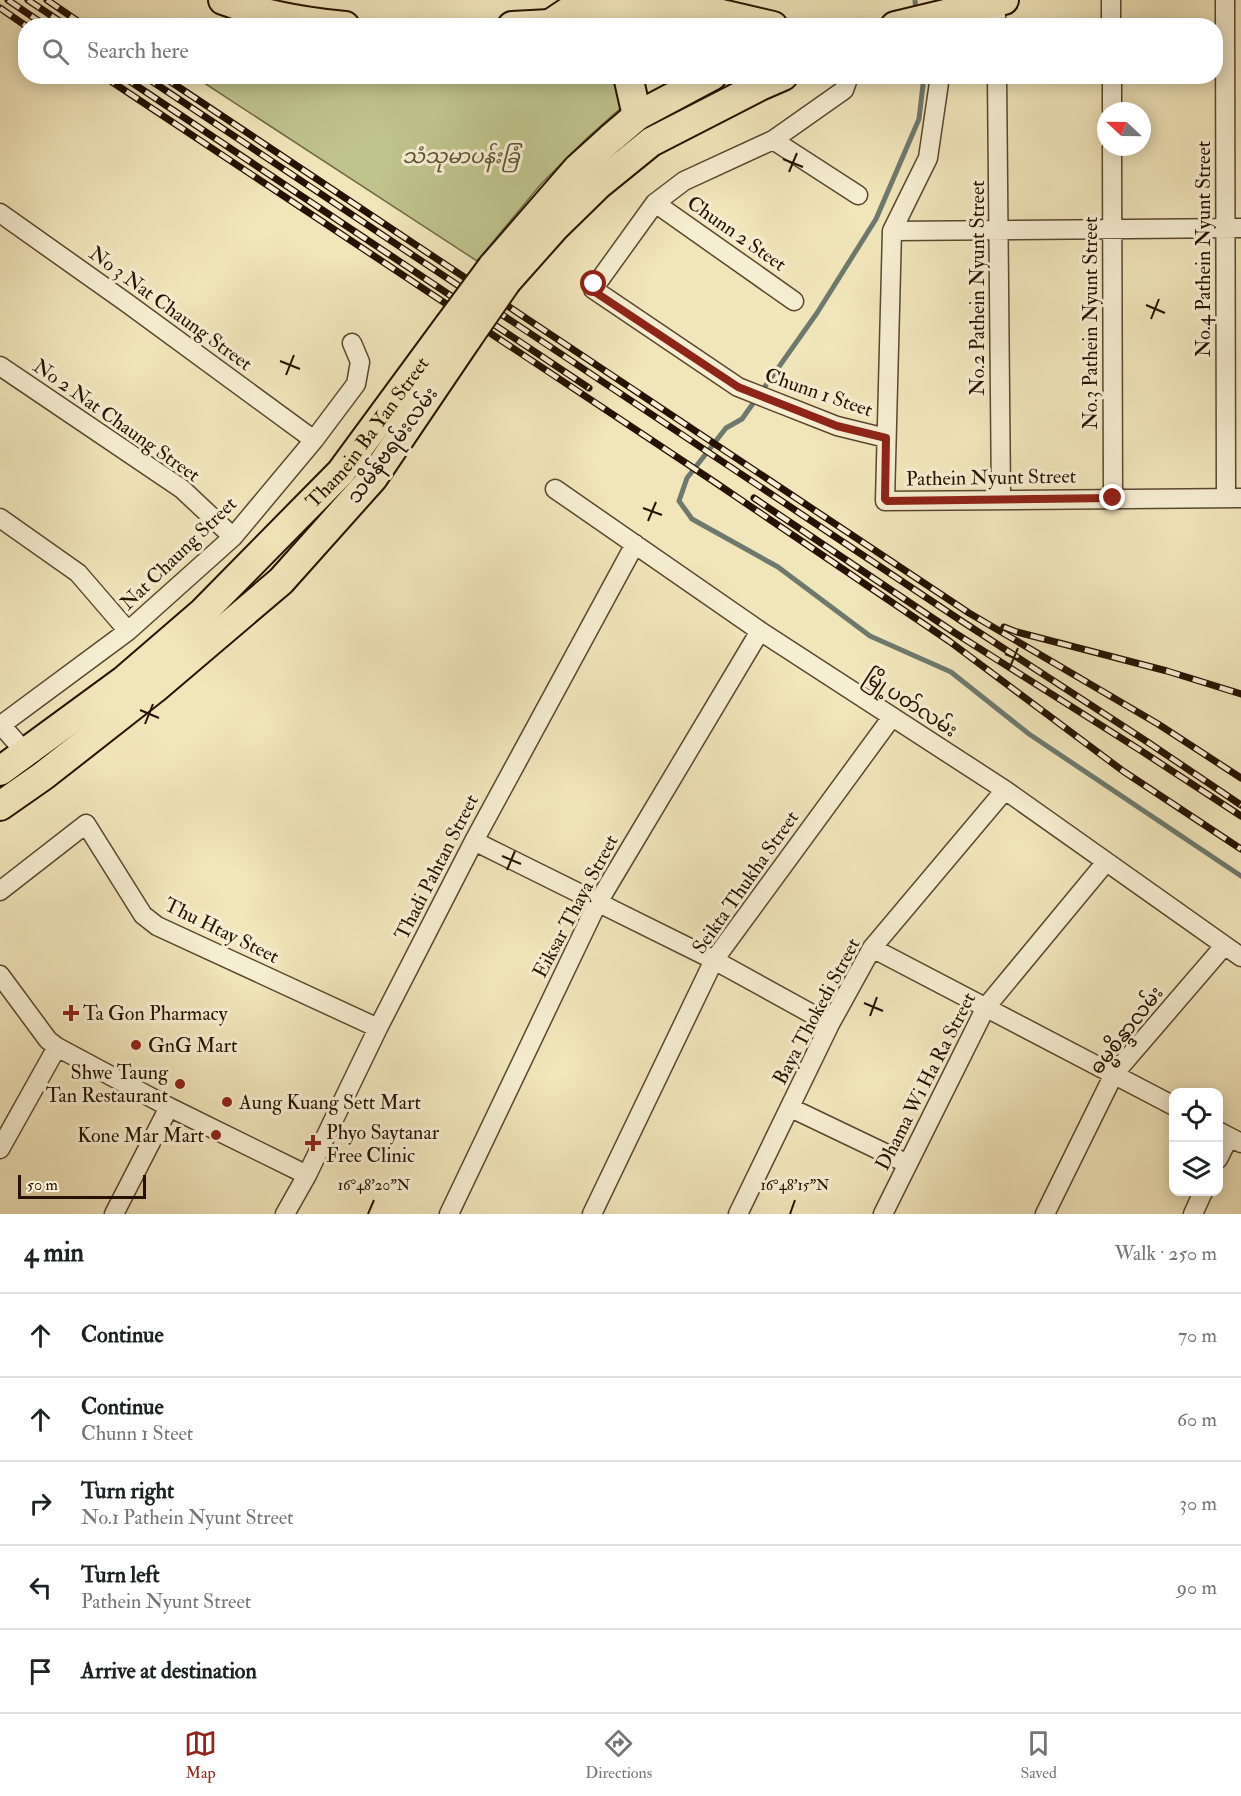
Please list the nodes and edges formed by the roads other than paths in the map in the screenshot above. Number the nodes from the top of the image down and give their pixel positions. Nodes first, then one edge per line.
1 (223, 0) edge
2 (1111, 0) edge
3 (1225, 0) edge
4 (998, 9) edge
5 (640, 10) junction
6 (289, 18) edge
7 (561, 18) edge
8 (662, 18) edge
9 (738, 18) edge
10 (949, 18) edge
11 (1111, 18) edge
12 (630, 84) edge
13 (697, 84) edge
14 (747, 84) edge
15 (846, 84) edge
16 (939, 84) edge
17 (997, 84) edge
18 (1112, 84) edge
19 (1112, 102) edge
20 (637, 116) junction
21 (773, 140) junction
22 (1112, 156) edge
23 (588, 176) junction
24 (858, 195) dead end
25 (654, 203) junction
26 (0, 213) edge
27 (1233, 228) edge
28 (1112, 230) junction
29 (892, 231) junction
30 (1000, 231) junction
31 (794, 301) dead end
32 (458, 332) junction
33 (352, 343) dead end
34 (0, 366) edge
35 (886, 438) junction
36 (314, 440) junction
37 (555, 489) dead end
38 (1113, 498) junction
39 (1234, 498) edge
40 (1001, 499) junction
41 (0, 518) edge
42 (233, 537) junction
43 (635, 544) junction
44 (128, 631) junction
45 (760, 631) junction
46 (892, 717) junction
47 (1, 725) edge
48 (26, 753) junction
49 (0, 771) edge
50 (1005, 790) junction
51 (0, 806) edge
52 (474, 841) junction
53 (1106, 862) junction
54 (0, 891) edge
55 (597, 904) junction
56 (1224, 946) junction
57 (872, 948) junction
58 (1241, 957) edge
59 (714, 960) junction
60 (0, 975) edge
61 (986, 1007) junction
62 (830, 1024) junction
63 (378, 1028) junction
64 (57, 1047) junction
65 (1114, 1074) junction
66 (1169, 1104) edge
67 (169, 1107) junction
68 (791, 1107) junction
69 (1233, 1137) edge
70 (0, 1149) edge
71 (1223, 1152) edge
72 (908, 1164) junction
73 (307, 1174) junction
74 (1201, 1196) edge
75 (114, 1214) edge
76 (285, 1214) edge
77 (449, 1214) edge
78 (592, 1214) edge
79 (738, 1214) edge
80 (882, 1214) edge
81 (1045, 1214) edge
82 (1193, 1214) edge

1 - 6 main road
2 - 11 street
3 - 27 street, No.4 Pathein Nyunt Street
4 - 10 main road
5 - 7 main road
5 - 8 main road
5 - 9 main road
12 - 20 main road
13 - 20 main road
14 - 23 main road, သမိန်ဗရမ်းလမ်း
15 - 21 street
16 - 29 street
17 - 30 street, No.2 Pathein Nyunt Street
18 - 19 street
20 - 23 main road
21 - 24 street
21 - 25 street
22 - 28 street, No.3 Pathein Nyunt Street
23 - 32 main road, သမိန်ဗရမ်းလမ်း, bridge
25 - 31 street, Chunn 2 Steet
25 - 35 street, Chunn 1 Steet
26 - 36 street, No 3 Nat Chaung Street
27 - 28 street
27 - 39 street, No.4 Pathein Nyunt Street
28 - 30 street
28 - 38 street, No.3 Pathein Nyunt Street
29 - 30 street
29 - 35 street
30 - 40 street, No.2 Pathein Nyunt Street
32 - 48 main road, Thamein Ba Yan Street
32 - 51 main road, သမိန်ဗရမ်းလမ်း
33 - 36 street, Nat Chaung Street
34 - 42 street, No 2 Nat Chaung Street
35 - 40 street, Pathein Nyunt Street
36 - 42 street, Nat Chaung Street
37 - 43 street, မြို့ပတ်လမ်း
38 - 39 street, Pathein Nyunt Street
38 - 40 street, Pathein Nyunt Street
41 - 44 street
42 - 44 street, Nat Chaung Street
43 - 45 street, မြို့ပတ်လမ်း
43 - 52 street, Thadi Pahtan Street
44 - 47 street, Nat Chaung Street
45 - 46 street, မြို့ပတ်လမ်း
45 - 55 street, Eiksar Thaya Street
46 - 50 street, မြို့ပတ်လမ်း
46 - 59 street, Seikta Thukha Street
47 - 48 street
48 - 49 main road, Thamein Ba Yan Street
50 - 53 street, မြို့ပတ်လမ်း
50 - 57 street, Baya Thokedi Street
52 - 55 street
52 - 63 street, Thadi Pahtan Street
53 - 56 street, မြို့ပတ်လမ်း
53 - 61 street, Dhama Wi Ha Ra Street
54 - 63 street, Thu Htay Steet
55 - 59 street
55 - 77 street, Eiksar Thaya Street
56 - 58 street, မြို့ပတ်လမ်း
56 - 65 street, ဓမ္မစိန္ဒာလမ်း
57 - 61 street
57 - 62 street, Baya Thokedi Street
59 - 62 street
59 - 78 street, Seikta Thukha Street
60 - 64 street
61 - 65 street
61 - 72 street, Dhama Wi Ha Ra Street
62 - 68 street, Baya Thokedi Street
63 - 73 street, Thadi Pahtan Street
64 - 67 street
64 - 70 street
65 - 66 street
65 - 81 street, ဓမ္မစိန္ဒာလမ်း
67 - 73 street
67 - 75 street
68 - 72 street
68 - 79 street, Baya Thokedi Street
69 - 71 street
72 - 80 street, Dhama Wi Ha Ra Street
73 - 76 street, Thadi Pahtan Street
74 - 82 street

